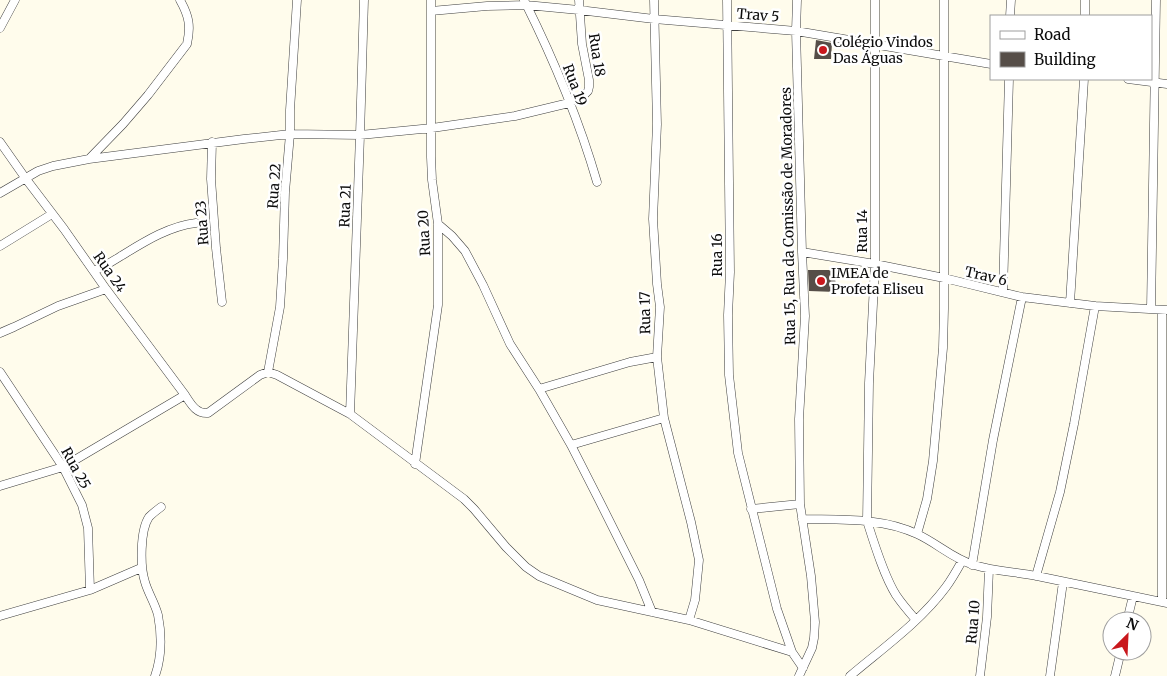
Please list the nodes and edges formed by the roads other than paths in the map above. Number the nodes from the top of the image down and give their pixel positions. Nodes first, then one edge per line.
1 (15, 0) edge
2 (180, 0) edge
3 (297, 0) edge
4 (364, 0) edge
5 (431, 0) edge
6 (579, 0) edge
7 (654, 0) edge
8 (727, 0) edge
9 (797, 0) edge
10 (874, 0) edge
11 (944, 0) edge
12 (1011, 0) edge
13 (1085, 0) edge
14 (1156, 0) edge
15 (525, 3) edge
16 (579, 10) junction
17 (431, 11) junction
18 (1010, 15) edge
19 (1085, 15) edge
20 (654, 19) junction
21 (727, 25) junction
22 (0, 28) edge
23 (796, 32) junction
24 (874, 44) junction
25 (945, 56) junction
26 (990, 64) edge
27 (1009, 80) edge
28 (1084, 80) edge
29 (1137, 80) edge
30 (1154, 82) junction
31 (1167, 84) edge
32 (569, 103) junction
33 (432, 128) junction
34 (290, 134) junction
35 (360, 135) junction
36 (0, 142) edge
37 (212, 142) junction
38 (89, 159) junction
39 (26, 179) junction
40 (597, 182) dead end
41 (0, 194) edge
42 (52, 214) junction
43 (196, 222) dead end
44 (438, 224) junction
45 (0, 246) edge
46 (802, 252) junction
47 (875, 264) junction
48 (94, 272) junction
49 (944, 278) junction
50 (106, 289) junction
51 (1003, 292) junction
52 (1022, 297) junction
53 (222, 302) dead end
54 (1070, 303) junction
55 (1094, 306) junction
56 (1152, 309) junction
57 (1164, 310) edge
58 (0, 333) edge
59 (657, 358) junction
60 (0, 372) edge
61 (268, 372) junction
62 (539, 389) junction
63 (184, 396) junction
64 (350, 414) junction
65 (664, 418) junction
66 (570, 445) junction
67 (415, 464) junction
68 (63, 467) junction
69 (0, 486) edge
70 (800, 504) junction
71 (161, 507) dead end
72 (751, 509) junction
73 (802, 519) junction
74 (868, 521) junction
75 (917, 534) junction
76 (962, 561) junction
77 (972, 565) junction
78 (142, 568) junction
79 (989, 569) junction
80 (1036, 576) junction
81 (1063, 582) junction
82 (90, 590) junction
83 (1132, 596) junction
84 (1164, 602) edge
85 (1129, 611) edge
86 (652, 612) junction
87 (0, 616) edge
88 (689, 620) junction
89 (916, 620) junction
90 (792, 652) junction
91 (1119, 661) edge
92 (801, 672) edge
93 (155, 676) edge
94 (850, 676) edge
95 (980, 676) edge
96 (1050, 676) edge
97 (1116, 676) edge

1 - 22 street
2 - 38 street
3 - 34 street, Rua 22
4 - 35 street, Rua 21
5 - 17 street, Rua 20
6 - 16 street, Rua 18
7 - 20 street, Rua 17
8 - 21 street, Rua 16
9 - 23 street, Rua 15, Rua da Comissão de Moradores
10 - 24 street, Rua 14
11 - 25 street
12 - 18 street
13 - 19 street
14 - 30 street
15 - 16 street, Trav 5
15 - 17 street, Trav 5
15 - 32 street, Rua 19
16 - 20 street, Trav 5
16 - 32 street, Rua 18
17 - 33 street, Rua 20
20 - 21 street, Trav 5
20 - 59 street, Rua 17
21 - 23 street, Trav 5
21 - 72 street, Rua 16
23 - 24 street, Trav 5
23 - 46 street, Rua 15, Rua da Comissão de Moradores
24 - 25 street, Trav 5
24 - 47 street, Rua 14
25 - 26 street, Trav 5
25 - 49 street
27 - 51 street
28 - 54 street
29 - 30 street
30 - 31 street
30 - 56 street
32 - 33 street
32 - 40 street, Rua 19
33 - 35 street
33 - 44 street, Rua 20
34 - 35 street
34 - 37 street
34 - 61 street, Rua 22
35 - 64 street, Rua 21
36 - 39 street, Rua 24
37 - 38 street
37 - 53 street, Rua 23
38 - 39 street
39 - 41 street
39 - 42 street, Rua 24
42 - 45 street
42 - 48 street, Rua 24
43 - 48 street
44 - 62 street
44 - 67 street, Rua 20
46 - 47 street, Trav 6
46 - 70 street, Rua 15, Rua da Comissão de Moradores
47 - 49 street, Trav 6
47 - 74 street, Rua 14
48 - 50 street, Rua 24
49 - 51 street, Trav 6
49 - 75 street
50 - 58 street
50 - 63 street, Rua 24
51 - 52 street, Trav 6
52 - 54 street, Trav 6
52 - 77 street
54 - 55 street, Trav 6
55 - 56 street, Trav 6
55 - 80 street
56 - 57 street, Trav 6
57 - 84 street
59 - 62 street
59 - 65 street, Rua 17
60 - 68 street, Rua 25
61 - 63 street, Rua 24
61 - 64 street
62 - 66 street
63 - 68 street
64 - 67 street
65 - 66 street
65 - 88 street, Rua 17
66 - 86 street
67 - 86 street
68 - 69 street
68 - 82 street, Rua 25
70 - 72 street
70 - 73 street, Rua 15, Rua da Comissão de Moradores
71 - 78 street
72 - 90 street, Rua 16
73 - 74 street
73 - 92 street, Rua 15, Rua da Comissão de Moradores
74 - 75 street
74 - 89 street, Rua 14
75 - 76 street
76 - 77 street
76 - 89 street
77 - 79 street
78 - 82 street
78 - 93 street
79 - 80 street
79 - 95 street, Rua 10
80 - 81 street
81 - 83 street
81 - 96 street
82 - 87 street
83 - 84 street
83 - 85 street
86 - 88 street
88 - 90 street
89 - 94 street
90 - 92 street, Rua 16
91 - 97 street

